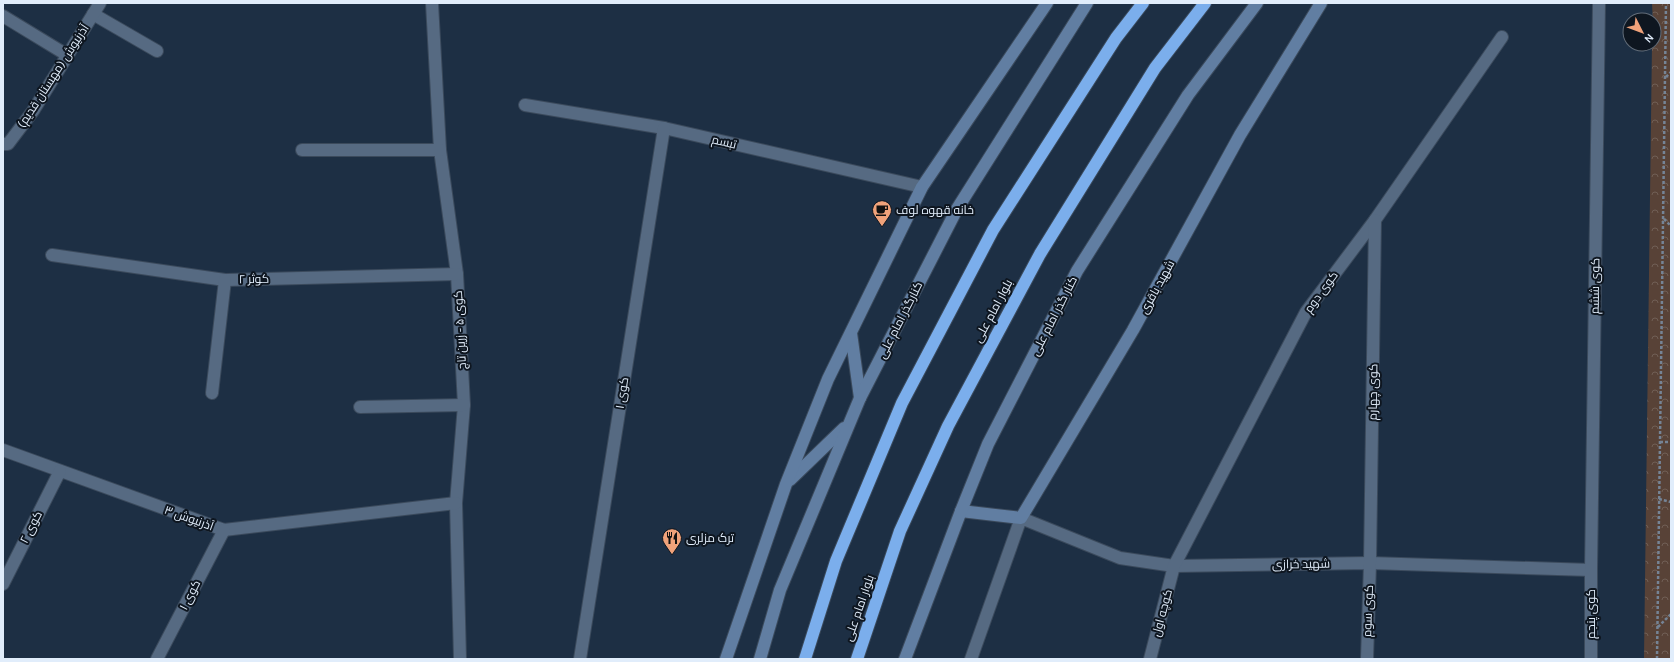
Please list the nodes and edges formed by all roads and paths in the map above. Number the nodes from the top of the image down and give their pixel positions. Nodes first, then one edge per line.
1 (100, 3) edge
2 (432, 3) edge
3 (1047, 3) edge
4 (1086, 3) edge
5 (1143, 3) edge
6 (1205, 3) edge
7 (1257, 3) edge
8 (1321, 3) edge
9 (1599, 3) edge
10 (1666, 3) edge
11 (93, 14) junction
12 (3, 16) edge
13 (1502, 37) dead end
14 (157, 51) dead end
15 (67, 56) junction
16 (1671, 72) edge
17 (1666, 77) junction
18 (525, 105) dead end
19 (664, 128) junction
20 (3, 144) edge
21 (302, 150) dead end
22 (440, 150) junction
23 (922, 187) junction
24 (1663, 219) junction
25 (1375, 220) junction
26 (1671, 226) edge
27 (52, 255) dead end
28 (458, 274) junction
29 (225, 280) junction
30 (851, 333) junction
31 (212, 393) dead end
32 (860, 398) junction
33 (464, 405) junction
34 (360, 407) dead end
35 (848, 424) junction
36 (1660, 442) junction
37 (1671, 442) edge
38 (3, 450) edge
39 (60, 471) junction
40 (786, 484) junction
41 (1659, 499) junction
42 (1671, 502) edge
43 (456, 503) junction
44 (961, 511) junction
45 (1021, 518) junction
46 (224, 530) junction
47 (1370, 563) junction
48 (1174, 566) junction
49 (1590, 570) junction
50 (3, 584) edge
51 (1671, 614) edge
52 (1658, 627) junction
53 (157, 659) edge
54 (460, 659) edge
55 (580, 659) edge
56 (726, 659) edge
57 (760, 659) edge
58 (805, 659) edge
59 (856, 659) edge
60 (904, 659) edge
61 (971, 659) edge
62 (1150, 659) edge
63 (1367, 659) edge
64 (1591, 659) edge
65 (1657, 659) edge

1 - 11 street, آذرنیوش (مهستان قدیم)
2 - 22 street, کوی ۵ - زرین تاج
3 - 23 main road
4 - 32 main road, کنارگذر امام علی
5 - 58 highway
6 - 59 highway, بلوار امام علی
7 - 44 main road, کنار گذر امام علی
8 - 45 main road, شهید باقری
9 - 49 street, کوی ششم
10 - 17 path
11 - 14 street
11 - 15 street, آذرنیوش (مهستان قدیم)
12 - 15 street
13 - 25 street, کوی دوم
15 - 20 street, آذرنیوش (مهستان قدیم)
16 - 17 path
17 - 24 path
18 - 19 street, تبسم
19 - 23 street, تبسم
19 - 55 street, کوی ۱
21 - 22 street
22 - 28 street, کوی ۵ - زرین تاج
23 - 30 main road
24 - 26 path
24 - 36 path
25 - 47 street, کوی چهارم
25 - 48 street, کوی دوم
27 - 29 street, کوثر ۲
28 - 29 street, کوثر ۲
28 - 33 street, کوی ۵ - زرین تاج
29 - 31 street
30 - 32 main road
30 - 40 main road
32 - 35 main road, کنارگذر امام علی
33 - 34 street
33 - 43 street, کوی ۵ - زرین تاج
35 - 40 main road
35 - 57 main road, کنارگذر امام علی
36 - 37 path
36 - 41 path
38 - 39 street, آذرنیوش ۳
39 - 46 street, آذرنیوش ۳
39 - 50 street, کوی ۲
40 - 56 main road
41 - 42 path
41 - 52 path
43 - 46 street, آذرنیوش ۳
43 - 54 street, کوی ۵ - زرین تاج
44 - 45 main road
44 - 60 main road, کنار گذر امام علی
45 - 48 street, شهید خرازی
45 - 61 street
46 - 53 street, کوی ۱
47 - 48 street, شهید خرازی
47 - 49 street, شهید خرازی
47 - 63 street, کوی سوم
48 - 62 street, کوچه اول
49 - 64 street, کوی پنجم
51 - 52 path
52 - 65 path

